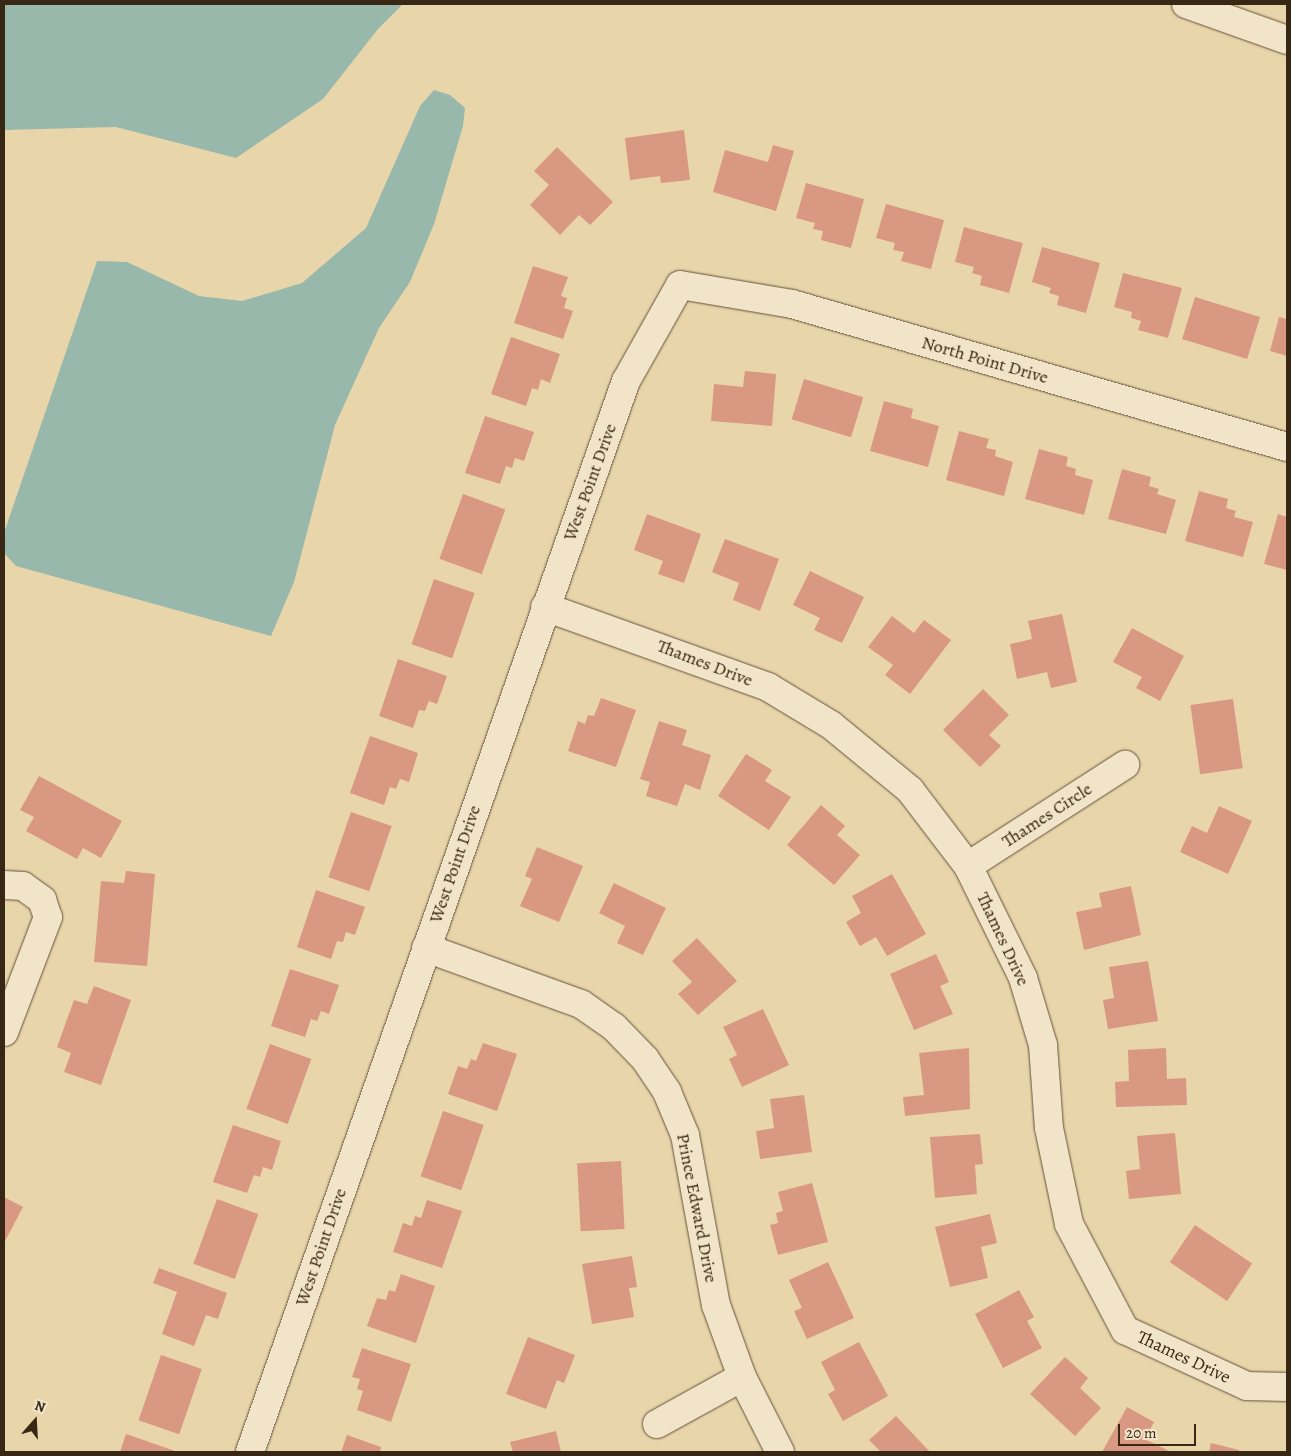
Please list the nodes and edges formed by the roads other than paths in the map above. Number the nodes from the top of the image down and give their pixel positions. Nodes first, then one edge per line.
1 (1186, 4) edge
2 (1287, 40) edge
3 (680, 285) joint
4 (1287, 447) edge
5 (545, 607) junction
6 (1126, 765) dead end
7 (968, 866) junction
8 (4, 886) edge
9 (426, 948) junction
10 (10, 994) edge
11 (4, 1032) edge
12 (742, 1378) junction
13 (1287, 1387) edge
14 (657, 1424) dead end
15 (250, 1452) edge
16 (780, 1452) edge

1 - 2 street
3 - 4 street, North Point Drive
3 - 5 street, West Point Drive
5 - 7 street, Thames Drive
5 - 9 street, West Point Drive
6 - 7 street, Thames Circle
7 - 13 street, Thames Drive
8 - 10 street
9 - 12 street, Prince Edward Drive
9 - 15 street, West Point Drive
10 - 11 street
12 - 14 street
12 - 16 street, Prince Edward Drive

